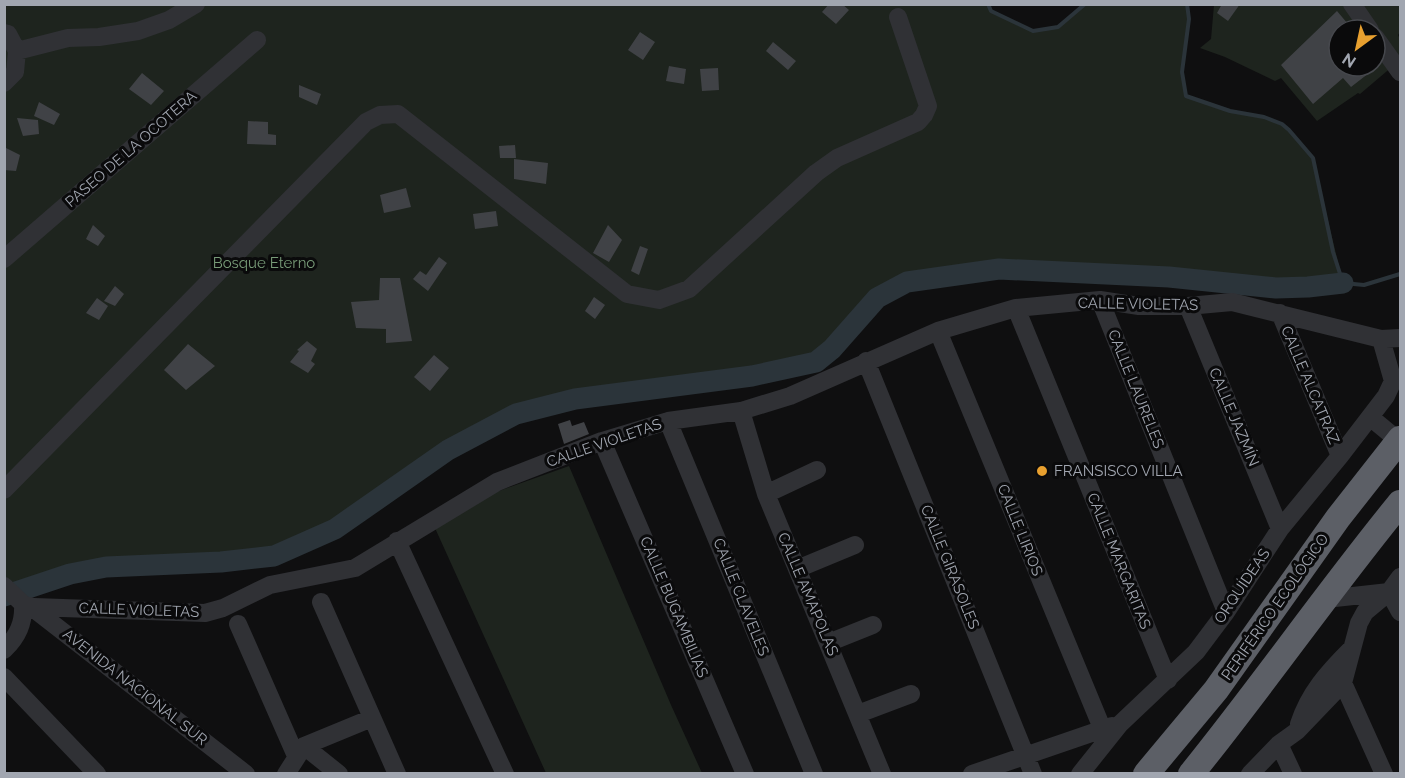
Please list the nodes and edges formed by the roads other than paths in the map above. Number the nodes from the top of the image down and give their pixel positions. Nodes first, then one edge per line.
1 (196, 4) edge
2 (1352, 4) edge
3 (165, 12) edge
4 (898, 17) dead end
5 (1362, 18) edge
6 (4, 33) edge
7 (257, 40) dead end
8 (17, 51) junction
9 (1387, 53) edge
10 (1397, 67) edge
11 (4, 83) edge
12 (4, 259) edge
13 (1100, 300) junction
14 (1188, 306) junction
15 (1016, 308) junction
16 (1280, 313) junction
17 (938, 331) junction
18 (1401, 338) edge
19 (1381, 339) junction
20 (866, 361) junction
21 (741, 411) junction
22 (1370, 417) junction
23 (668, 421) junction
24 (1400, 440) edge
25 (602, 441) junction
26 (1340, 456) junction
27 (817, 470) dead end
28 (4, 490) edge
29 (766, 494) junction
30 (1401, 503) edge
31 (1280, 529) junction
32 (397, 541) junction
33 (855, 545) dead end
34 (797, 569) junction
35 (1401, 577) edge
36 (1389, 592) junction
37 (17, 597) edge
38 (1326, 599) junction
39 (321, 602) dead end
40 (1226, 612) junction
41 (1401, 612) edge
42 (238, 624) dead end
43 (873, 625) dead end
44 (828, 643) junction
45 (1352, 648) junction
46 (4, 650) edge
47 (4, 677) edge
48 (1168, 680) junction
49 (1343, 684) junction
50 (911, 694) dead end
51 (858, 714) junction
52 (372, 718) junction
53 (1120, 724) junction
54 (1102, 728) junction
55 (1297, 731) junction
56 (1279, 744) junction
57 (300, 751) junction
58 (1025, 755) junction
59 (97, 774) edge
60 (246, 774) edge
61 (286, 774) edge
62 (339, 774) edge
63 (397, 774) edge
64 (505, 774) edge
65 (745, 774) edge
66 (814, 774) edge
67 (882, 774) edge
68 (972, 774) edge
69 (1033, 774) edge
70 (1080, 774) edge
71 (1146, 774) edge
72 (1191, 774) edge
73 (1250, 774) edge
74 (1293, 774) edge
75 (1384, 774) edge

1 - 3 street
2 - 5 street
3 - 8 street
4 - 28 street
6 - 8 street
7 - 12 street, PASEO DE LA OCOTERA
8 - 11 street
9 - 10 street
13 - 14 street, CALLE VIOLETAS
13 - 15 street, CALLE VIOLETAS
13 - 40 street, CALLE LAURELES
14 - 16 street, CALLE VIOLETAS
14 - 31 street, CALLE JAZMÍN
15 - 17 street, CALLE VIOLETAS
15 - 48 street, CALLE MARGARITAS
16 - 19 street, CALLE VIOLETAS
16 - 26 street, CALLE ALCATRAZ
17 - 20 street, CALLE VIOLETAS
17 - 54 street, CALLE LIRIOS
18 - 19 street, CALLE VIOLETAS
19 - 22 street, ORQUÍDEAS
20 - 21 street, CALLE VIOLETAS
20 - 58 street, CALLE GIRASOLES
21 - 23 street, CALLE VIOLETAS
21 - 29 street, CALLE AMAPOLAS
22 - 24 street
22 - 26 street, ORQUÍDEAS
23 - 25 street, CALLE VIOLETAS
23 - 66 street, CALLE CLAVELES
24 - 71 highway, PERIFÉRICO ECOLÓGICO
25 - 32 street, CALLE VIOLETAS
25 - 65 street, CALLE BUGAMBILIAS
26 - 31 street, ORQUÍDEAS
27 - 29 street
29 - 34 street, CALLE AMAPOLAS
30 - 38 highway
31 - 40 street, ORQUÍDEAS
32 - 37 street, CALLE VIOLETAS
32 - 64 street
33 - 34 street
34 - 44 street, CALLE AMAPOLAS
35 - 36 street
36 - 38 street
36 - 41 street
36 - 45 street
37 - 46 street
37 - 60 street, AVENIDA NACIONAL SUR
38 - 72 highway
39 - 52 street
40 - 48 street, ORQUÍDEAS
42 - 57 street
43 - 44 street
44 - 51 street, CALLE AMAPOLAS
45 - 49 street
45 - 55 street
47 - 59 street
48 - 53 street, ORQUÍDEAS
49 - 55 street
49 - 75 street
50 - 51 street
51 - 67 street, CALLE AMAPOLAS
52 - 57 street
52 - 63 street
53 - 54 street
53 - 70 street, ORQUÍDEAS
54 - 58 street
55 - 56 street
56 - 73 street
56 - 74 street
57 - 61 street
57 - 62 street
58 - 68 street
58 - 69 street, CALLE GIRASOLES

